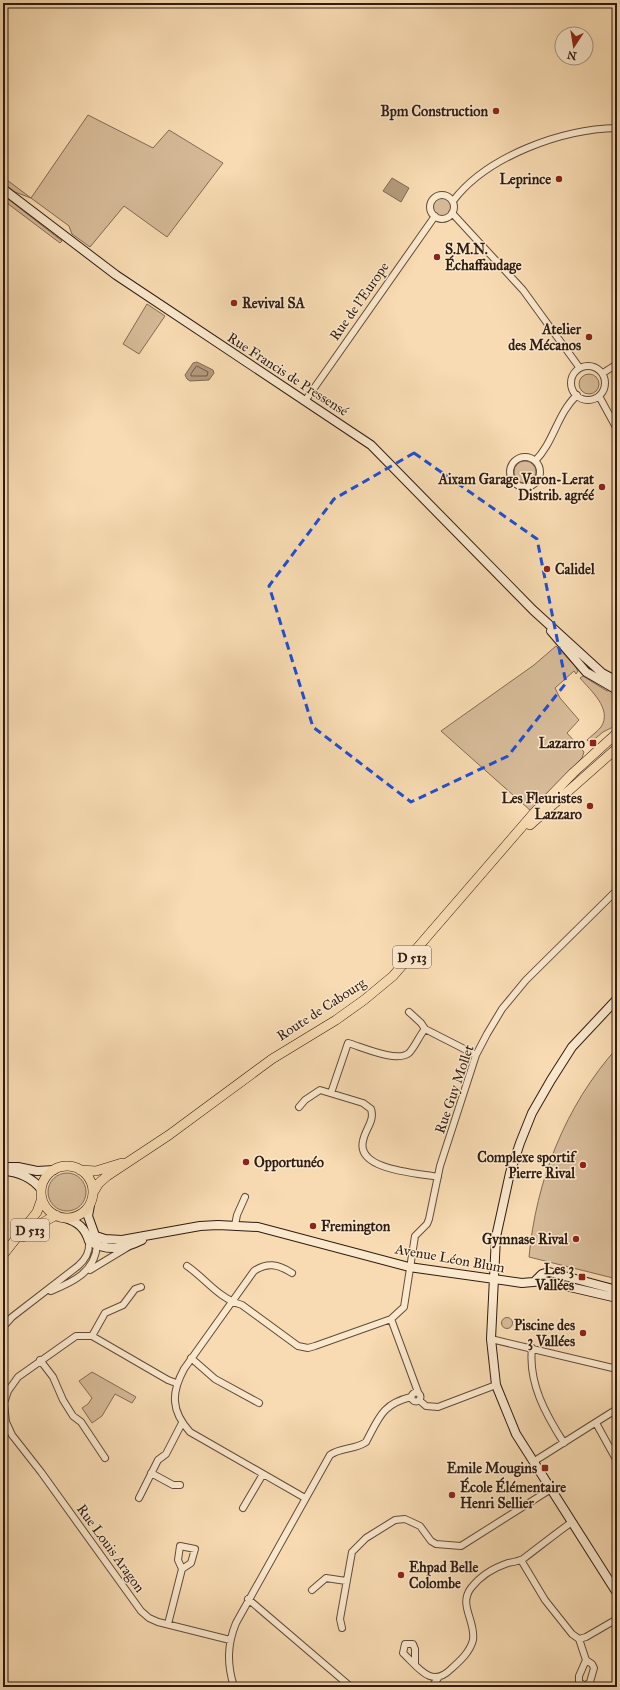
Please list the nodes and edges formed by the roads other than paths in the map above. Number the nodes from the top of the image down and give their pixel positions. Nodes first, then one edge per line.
1 (617, 128) edge
2 (3, 189) edge
3 (453, 202) junction
4 (452, 214) junction
5 (435, 216) junction
6 (617, 364) edge
7 (579, 367) junction
8 (603, 373) junction
9 (577, 396) junction
10 (599, 396) junction
11 (305, 400) junction
12 (617, 428) edge
13 (534, 461) junction
14 (534, 610) junction
15 (617, 681) edge
16 (617, 690) edge
17 (617, 733) edge
18 (617, 748) edge
19 (501, 852) junction
20 (617, 890) edge
21 (617, 999) edge
22 (409, 1012) dead end
23 (425, 1030) junction
24 (476, 1055) junction
25 (331, 1092) junction
26 (299, 1107) dead end
27 (129, 1160) junction
28 (3, 1167) edge
29 (79, 1169) junction
30 (54, 1170) junction
31 (3, 1171) edge
32 (438, 1177) junction
33 (42, 1193) junction
34 (93, 1193) junction
35 (242, 1199) dead end
36 (90, 1205) junction
37 (61, 1216) junction
38 (235, 1225) junction
39 (96, 1236) junction
40 (150, 1236) junction
41 (89, 1241) junction
42 (134, 1244) junction
43 (97, 1246) junction
44 (5, 1253) edge
45 (187, 1266) dead end
46 (409, 1267) junction
47 (86, 1272) junction
48 (292, 1273) dead end
49 (493, 1279) junction
50 (535, 1281) junction
51 (141, 1287) dead end
52 (617, 1290) edge
53 (44, 1294) junction
54 (617, 1298) edge
55 (232, 1302) junction
56 (391, 1320) junction
57 (3, 1327) edge
58 (92, 1336) junction
59 (491, 1339) junction
60 (532, 1348) junction
61 (191, 1358) junction
62 (40, 1360) junction
63 (617, 1369) edge
64 (176, 1383) junction
65 (496, 1385) junction
66 (418, 1392) junction
67 (411, 1398) junction
68 (419, 1400) junction
69 (260, 1403) dead end
70 (617, 1410) edge
71 (3, 1412) edge
72 (182, 1423) junction
73 (596, 1423) junction
74 (564, 1443) junction
75 (105, 1458) dead end
76 (617, 1461) edge
77 (533, 1462) junction
78 (152, 1474) junction
79 (263, 1474) junction
80 (180, 1485) dead end
81 (551, 1490) junction
82 (139, 1498) dead end
83 (305, 1498) junction
84 (243, 1508) dead end
85 (572, 1522) junction
86 (521, 1560) junction
87 (182, 1568) dead end
88 (346, 1582) junction
89 (312, 1590) dead end
90 (617, 1593) edge
91 (248, 1599) junction
92 (617, 1619) edge
93 (168, 1624) junction
94 (342, 1628) dead end
95 (579, 1639) junction
96 (230, 1640) junction
97 (586, 1660) dead end
98 (415, 1664) dead end
99 (438, 1678) junction
100 (234, 1687) edge
101 (351, 1687) edge
102 (432, 1687) edge

1 - 3 street
2 - 11 street, Rue Francis de Pressensé
3 - 4 street
3 - 5 street
4 - 5 street
4 - 7 street
5 - 11 street, Rue de l'Europe
6 - 8 street
7 - 8 street
7 - 9 street
8 - 10 street
9 - 10 street
9 - 13 street
10 - 12 street
11 - 14 street, Rue Francis de Pressensé
13 - 13 street
14 - 15 street
14 - 16 street
17 - 19 main road, D 513
18 - 19 main road, D 513
19 - 27 main road, Route de Cabourg / D 513
20 - 24 street, Rue Guy Mollet
21 - 49 street
22 - 23 street
23 - 24 street
23 - 25 street
24 - 32 street, Rue Guy Mollet
25 - 26 street
25 - 32 street
27 - 29 main road, D 513
27 - 34 main road, D 513
28 - 30 street
29 - 30 main road
29 - 34 main road
30 - 33 main road
31 - 33 street
32 - 46 street, Rue Guy Mollet
33 - 37 main road
33 - 44 main road, D 513
34 - 36 main road
35 - 38 street
36 - 37 main road
36 - 39 street
37 - 41 street
37 - 44 main road, D 513
38 - 40 street, Avenue Léon Blum
38 - 46 street, Avenue Léon Blum
39 - 40 street, Avenue Léon Blum
39 - 43 street
40 - 42 street, Avenue Léon Blum
41 - 43 street, Avenue Léon Blum
41 - 53 street
42 - 43 street, Avenue Léon Blum
42 - 47 street
43 - 47 street
45 - 55 street
46 - 49 street, Avenue Léon Blum
46 - 56 street, Rue Guy Mollet
47 - 53 street
48 - 55 street
49 - 50 street, Avenue Léon Blum
49 - 59 street
50 - 52 street, Avenue Léon Blum
50 - 54 street, Avenue Léon Blum
51 - 58 street
53 - 57 street
55 - 56 street
55 - 61 street
56 - 66 street
58 - 62 street
58 - 64 street
59 - 60 street
59 - 65 street
60 - 63 street
60 - 74 street
61 - 64 street
61 - 69 street
62 - 71 street
62 - 75 street
64 - 72 street
65 - 68 street
65 - 77 street
66 - 67 street
66 - 68 street
67 - 68 street
67 - 83 street
70 - 73 street
71 - 93 street, Rue Louis Aragon
72 - 78 street
72 - 79 street
73 - 74 street
73 - 76 street
74 - 77 street
77 - 81 street
78 - 80 street
78 - 82 street
79 - 83 street
79 - 84 street
81 - 85 street
81 - 88 street
83 - 91 street
85 - 86 street
85 - 90 street
86 - 95 street
86 - 99 street
87 - 93 street
88 - 89 street
88 - 94 street
91 - 96 street
91 - 101 street
92 - 95 street
93 - 96 street, Rue Louis Aragon
95 - 97 street
96 - 100 street
98 - 99 street
99 - 102 street

